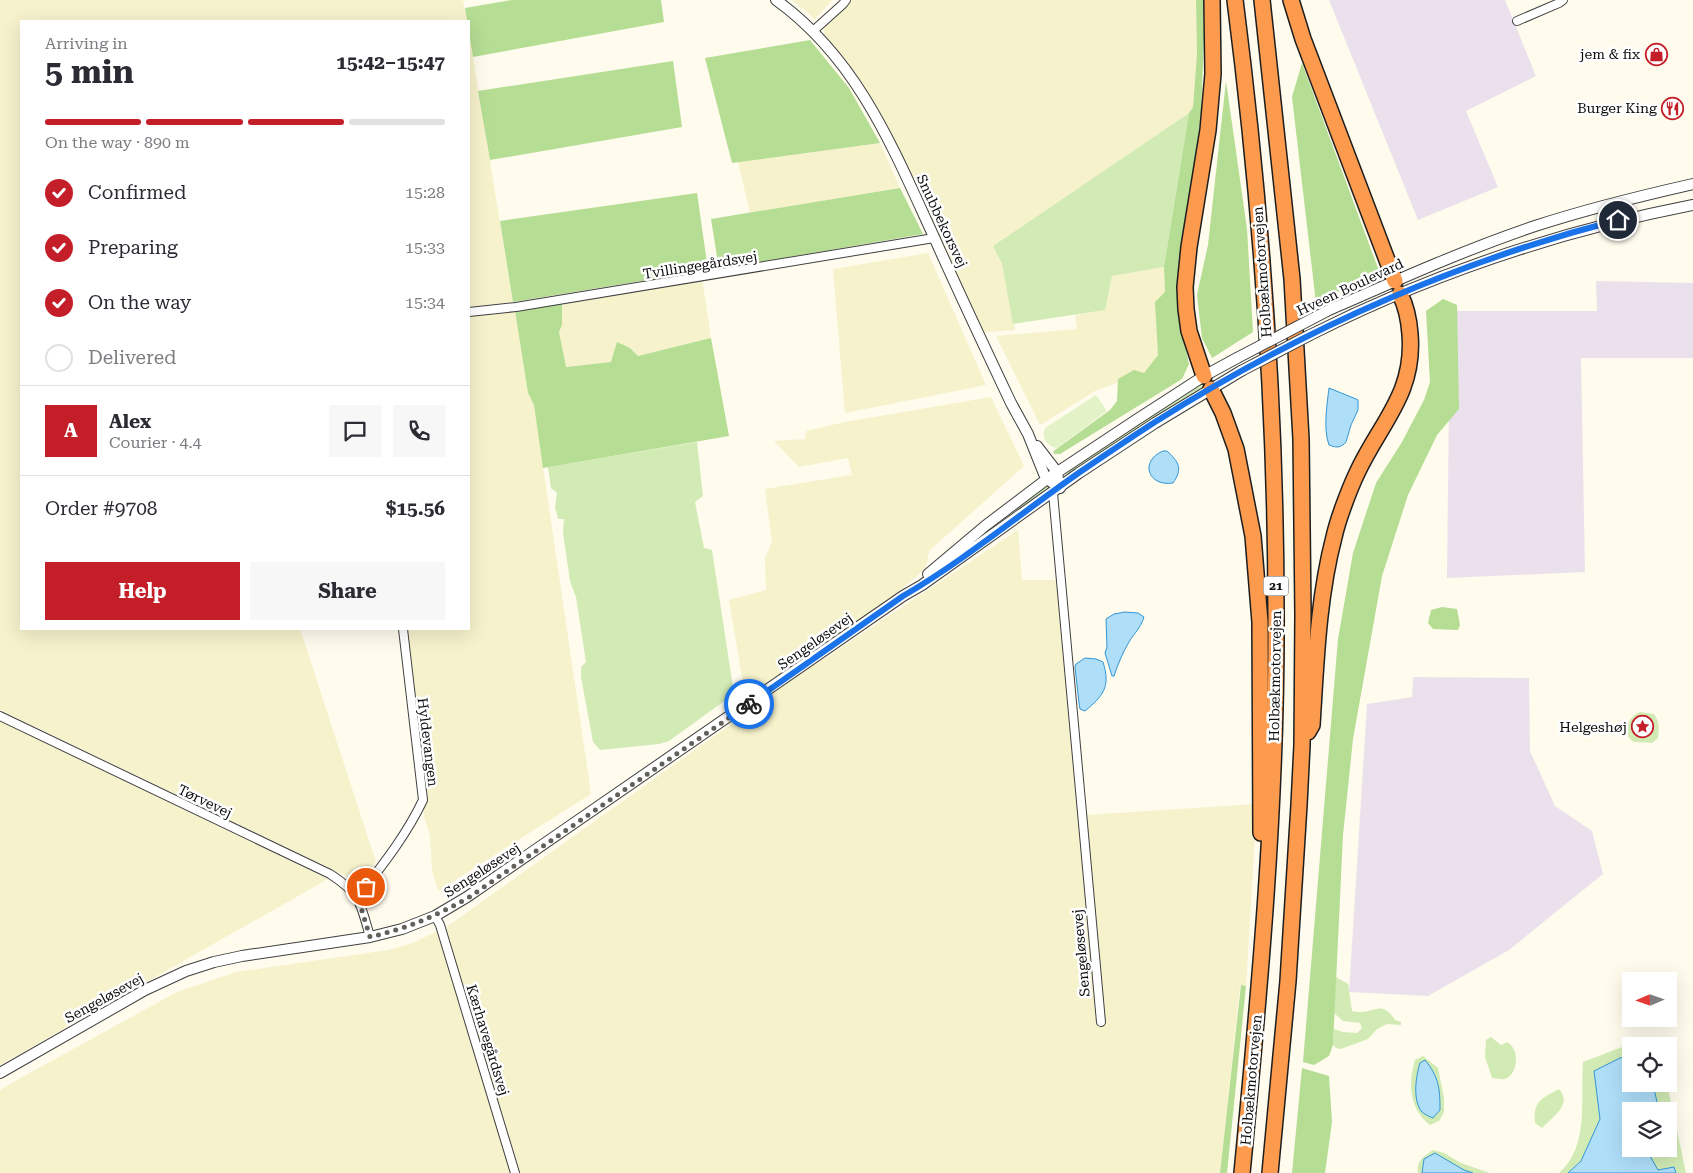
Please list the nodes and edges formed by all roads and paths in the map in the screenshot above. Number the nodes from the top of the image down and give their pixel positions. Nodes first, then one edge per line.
1 (776, 0) edge
2 (846, 0) edge
3 (1212, 0) edge
4 (1235, 0) edge
5 (1262, 0) edge
6 (1291, 0) edge
7 (1563, 0) edge
8 (1517, 21) dead end
9 (813, 30) junction
10 (1693, 184) edge
11 (1693, 205) edge
12 (934, 238) junction
13 (1398, 287) junction
14 (470, 312) edge
15 (1208, 382) junction
16 (1028, 434) junction
17 (1057, 472) junction
18 (1047, 479) junction
19 (1056, 490) junction
20 (903, 596) junction
21 (402, 630) edge
22 (0, 716) edge
23 (1302, 745) junction
24 (1268, 875) junction
25 (358, 898) junction
26 (434, 916) junction
27 (370, 937) junction
28 (1102, 1022) dead end
29 (0, 1073) edge
30 (516, 1173) edge
31 (1242, 1173) edge
32 (1270, 1173) edge

1 - 9 street, Snubbekorsvej
2 - 9 street
3 - 15 highway
4 - 24 highway, Holbækmotorvejen / 21
5 - 23 highway, Holbækmotorvejen / 21
6 - 13 highway
7 - 8 street
9 - 12 street, Snubbekorsvej
10 - 13 street, Hveen Boulevard
11 - 13 street, Hveen Boulevard
12 - 14 street, Tvillingegårdsvej
12 - 16 street, Snubbekorsvej
13 - 15 street, Hveen Boulevard, bridge
13 - 15 street, Hveen Boulevard, bridge
13 - 23 highway
15 - 17 street, Hveen Boulevard
15 - 19 street, Hveen Boulevard
15 - 24 highway
16 - 17 street, Snubbekorsvej
16 - 18 street, Snubbekorsvej
17 - 18 street, Hveen Boulevard
17 - 19 street, Snubbekorsvej
18 - 19 street
18 - 20 street, Sengeløsevej
19 - 20 street, Sengeløsevej
19 - 28 street, Sengeløsevej
20 - 26 street, Sengeløsevej
21 - 25 street, Hyldevangen
22 - 25 street, Tørvevej
23 - 32 highway, Holbækmotorvejen / 21
24 - 31 highway, Holbækmotorvejen / 21
25 - 27 street, Tørvevej
26 - 27 street, Sengeløsevej
26 - 30 street, Kærhavegårdsvej
27 - 29 street, Sengeløsevej

